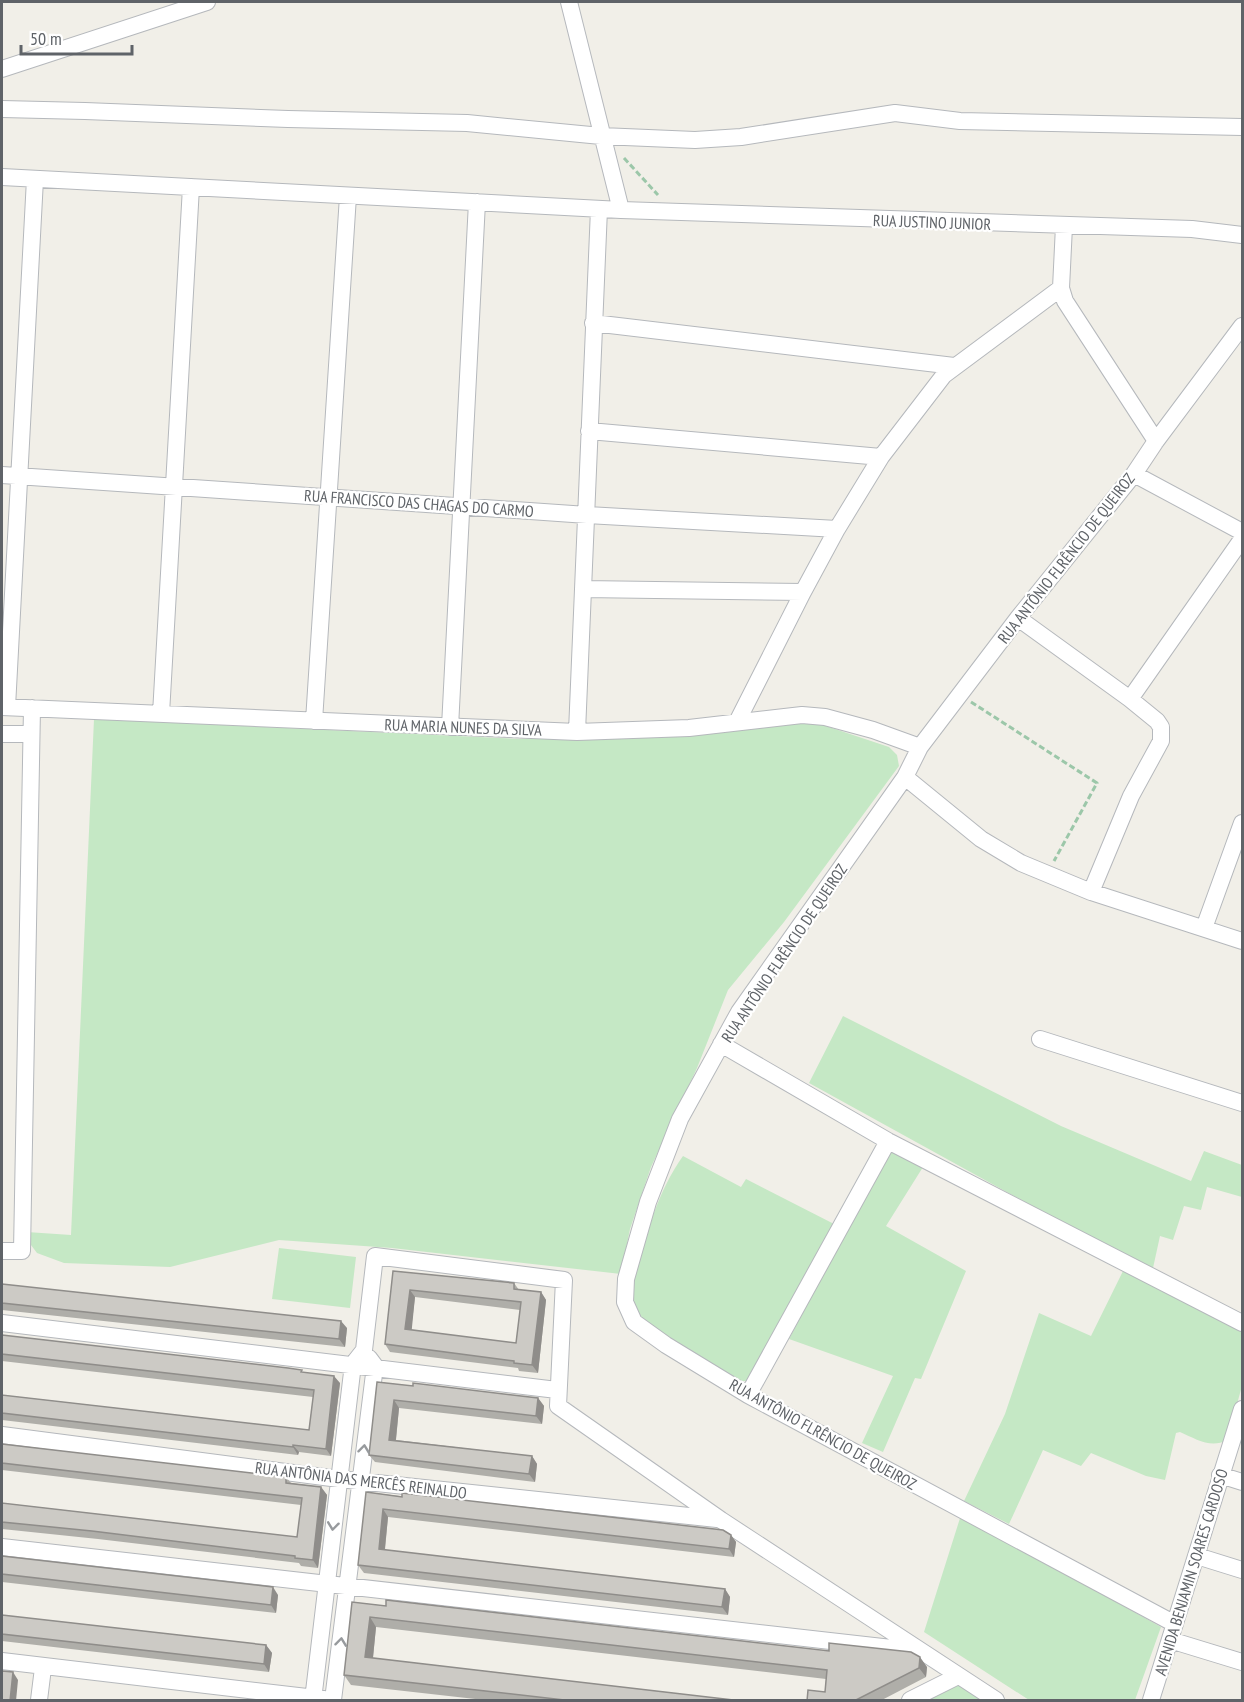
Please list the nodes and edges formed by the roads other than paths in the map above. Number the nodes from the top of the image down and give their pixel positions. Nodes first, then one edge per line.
1 (207, 2) edge
2 (569, 2) edge
3 (2, 69) edge
4 (2, 109) edge
5 (1242, 127) edge
6 (601, 136) junction
7 (2, 177) edge
8 (35, 179) junction
9 (191, 187) junction
10 (348, 196) junction
11 (477, 202) junction
12 (599, 209) junction
13 (621, 210) junction
14 (1064, 226) junction
15 (1242, 235) edge
16 (1061, 288) junction
17 (593, 323) junction
18 (1242, 326) edge
19 (954, 366) junction
20 (589, 431) junction
21 (1156, 441) junction
22 (881, 457) junction
23 (1134, 474) junction
24 (2, 475) edge
25 (19, 476) junction
26 (174, 486) junction
27 (328, 497) junction
28 (462, 506) junction
29 (587, 515) junction
30 (837, 529) junction
31 (1242, 532) edge
32 (1242, 539) edge
33 (583, 590) junction
34 (803, 592) junction
35 (1018, 618) junction
36 (1130, 699) junction
37 (4, 707) edge
38 (32, 708) junction
39 (161, 714) junction
40 (314, 720) junction
41 (736, 723) junction
42 (450, 727) junction
43 (576, 732) junction
44 (2, 734) edge
45 (31, 734) junction
46 (920, 747) junction
47 (905, 777) junction
48 (1242, 823) edge
49 (1091, 892) junction
50 (1204, 928) junction
51 (1242, 941) edge
52 (1040, 1039) dead end
53 (721, 1044) junction
54 (1242, 1103) edge
55 (888, 1141) junction
56 (2, 1251) edge
57 (2, 1323) edge
58 (1242, 1323) edge
59 (364, 1350) junction
60 (353, 1364) junction
61 (375, 1366) junction
62 (558, 1390) junction
63 (748, 1395) junction
64 (1242, 1409) edge
65 (2, 1435) edge
66 (1220, 1475) junction
67 (339, 1479) junction
68 (360, 1481) junction
69 (1242, 1482) edge
70 (721, 1520) junction
71 (2, 1548) edge
72 (1197, 1556) junction
73 (1242, 1570) edge
74 (326, 1584) junction
75 (348, 1587) junction
76 (1175, 1624) junction
77 (1170, 1640) junction
78 (922, 1651) junction
79 (2, 1661) edge
80 (1242, 1662) edge
81 (43, 1668) junction
82 (958, 1676) junction
83 (313, 1699) edge
84 (333, 1700) edge
85 (39, 1701) edge
86 (340, 1701) edge
87 (910, 1701) edge
88 (996, 1701) edge
89 (1151, 1701) edge

1 - 3 street
2 - 6 street
4 - 6 street
5 - 6 street
6 - 13 street
7 - 8 street, RUA JUSTINO JUNIOR
8 - 9 street, RUA JUSTINO JUNIOR
8 - 25 street
9 - 10 street, RUA JUSTINO JUNIOR
9 - 26 street
10 - 11 street, RUA JUSTINO JUNIOR
10 - 27 street
11 - 12 street, RUA JUSTINO JUNIOR
11 - 28 street
12 - 13 street, RUA JUSTINO JUNIOR
12 - 17 street
13 - 14 street, RUA JUSTINO JUNIOR
14 - 15 street, RUA JUSTINO JUNIOR
14 - 16 street
16 - 19 street
16 - 21 street
17 - 19 street
17 - 20 street
18 - 21 street, RUA ANTÔNIO FLRÊNCIO DE QUEIROZ
19 - 22 street
20 - 22 street
20 - 29 street
21 - 23 street, RUA ANTÔNIO FLRÊNCIO DE QUEIROZ
22 - 30 street
23 - 31 street
23 - 35 street, RUA ANTÔNIO FLRÊNCIO DE QUEIROZ
24 - 25 street, RUA FRANCISCO DAS CHAGAS DO CARMO
25 - 26 street, RUA FRANCISCO DAS CHAGAS DO CARMO
25 - 37 street
26 - 27 street, RUA FRANCISCO DAS CHAGAS DO CARMO
26 - 39 street
27 - 28 street, RUA FRANCISCO DAS CHAGAS DO CARMO
27 - 40 street
28 - 29 street, RUA FRANCISCO DAS CHAGAS DO CARMO
28 - 42 street
29 - 30 street, RUA FRANCISCO DAS CHAGAS DO CARMO
29 - 33 street
30 - 34 street
32 - 36 street
33 - 34 street
33 - 43 street
34 - 41 street
35 - 36 street
35 - 46 street, RUA ANTÔNIO FLRÊNCIO DE QUEIROZ
36 - 49 street
37 - 38 street, RUA MARIA NUNES DA SILVA
38 - 39 street, RUA MARIA NUNES DA SILVA
38 - 45 street
39 - 40 street, RUA MARIA NUNES DA SILVA
40 - 42 street, RUA MARIA NUNES DA SILVA
41 - 43 street, RUA MARIA NUNES DA SILVA
41 - 46 street, RUA MARIA NUNES DA SILVA
42 - 43 street, RUA MARIA NUNES DA SILVA
44 - 45 street
45 - 56 street
46 - 47 street, RUA ANTÔNIO FLRÊNCIO DE QUEIROZ
47 - 49 street
47 - 53 street, RUA ANTÔNIO FLRÊNCIO DE QUEIROZ
48 - 50 street
49 - 50 street
50 - 51 street
52 - 54 street
53 - 55 street
53 - 63 street, RUA ANTÔNIO FLRÊNCIO DE QUEIROZ
55 - 58 street
55 - 63 street
57 - 60 street
59 - 60 street
59 - 61 street
59 - 62 street
60 - 61 street
60 - 67 street
61 - 62 street
68 -> 61 street
62 - 70 street
63 - 76 street, RUA ANTÔNIO FLRÊNCIO DE QUEIROZ
64 - 66 street, AVENIDA BENJAMIN SOARES CARDOSO
65 - 67 street, RUA ANTÔNIA DAS MERCÊS REINALDO
66 - 69 street
66 - 72 street, AVENIDA BENJAMIN SOARES CARDOSO
67 - 68 street, RUA ANTÔNIA DAS MERCÊS REINALDO
67 -> 74 street
68 - 70 street, RUA ANTÔNIA DAS MERCÊS REINALDO
68 - 75 street
70 - 78 street
71 - 74 street
72 - 73 street
72 - 76 street, AVENIDA BENJAMIN SOARES CARDOSO
74 - 75 street
74 - 83 street
75 - 78 street
84 -> 75 street
76 - 77 street, AVENIDA BENJAMIN SOARES CARDOSO
77 - 80 street
77 - 89 street, AVENIDA BENJAMIN SOARES CARDOSO
78 - 82 street
79 - 81 street
81 - 83 street
81 - 85 street
82 - 87 street
82 - 88 street
83 - 84 street
84 - 86 street

